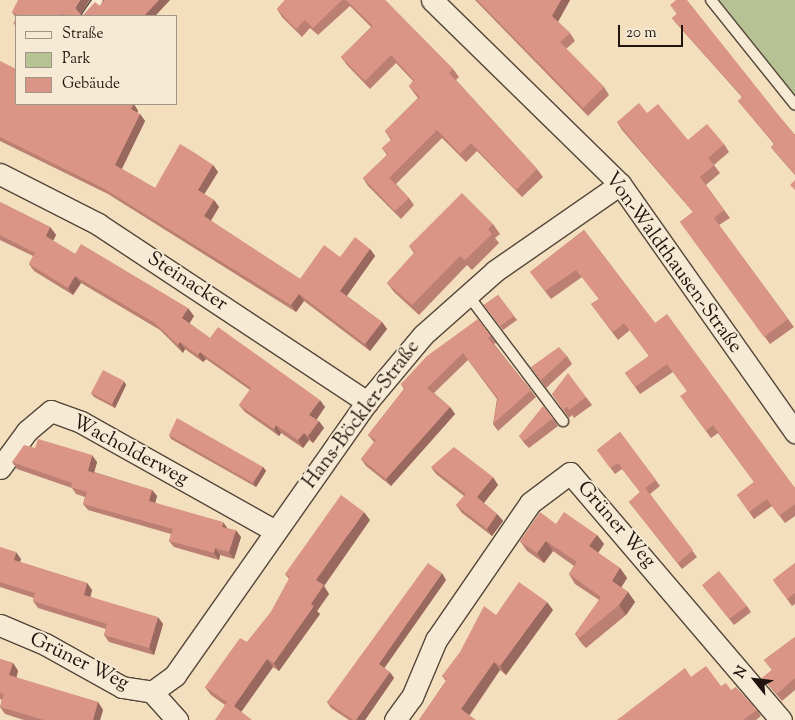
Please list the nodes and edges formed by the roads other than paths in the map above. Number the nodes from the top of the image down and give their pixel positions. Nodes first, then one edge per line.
1 (98, 0) edge
2 (432, 0) edge
3 (711, 0) edge
4 (88, 15) edge
5 (795, 105) edge
6 (0, 174) edge
7 (620, 184) junction
8 (468, 294) junction
9 (367, 402) junction
10 (563, 421) edge
11 (795, 432) edge
12 (0, 468) edge
13 (275, 531) junction
14 (0, 625) edge
15 (152, 692) junction
16 (173, 715) edge
17 (395, 720) edge
18 (781, 720) edge

1 - 4 lane
2 - 7 street, Von-Waldthausen-Straße
3 - 5 lane
6 - 9 street, Steinacker
7 - 8 street, Hans-Böckler-Straße
7 - 11 street, Von-Waldthausen-Straße
8 - 9 street, Hans-Böckler-Straße
8 - 10 lane
9 - 13 street, Hans-Böckler-Straße
12 - 13 street, Wacholderweg
13 - 15 street, Hans-Böckler-Straße
14 - 15 street, Grüner Weg
15 - 16 street, Grüner Weg
17 - 18 street, Grüner Weg

